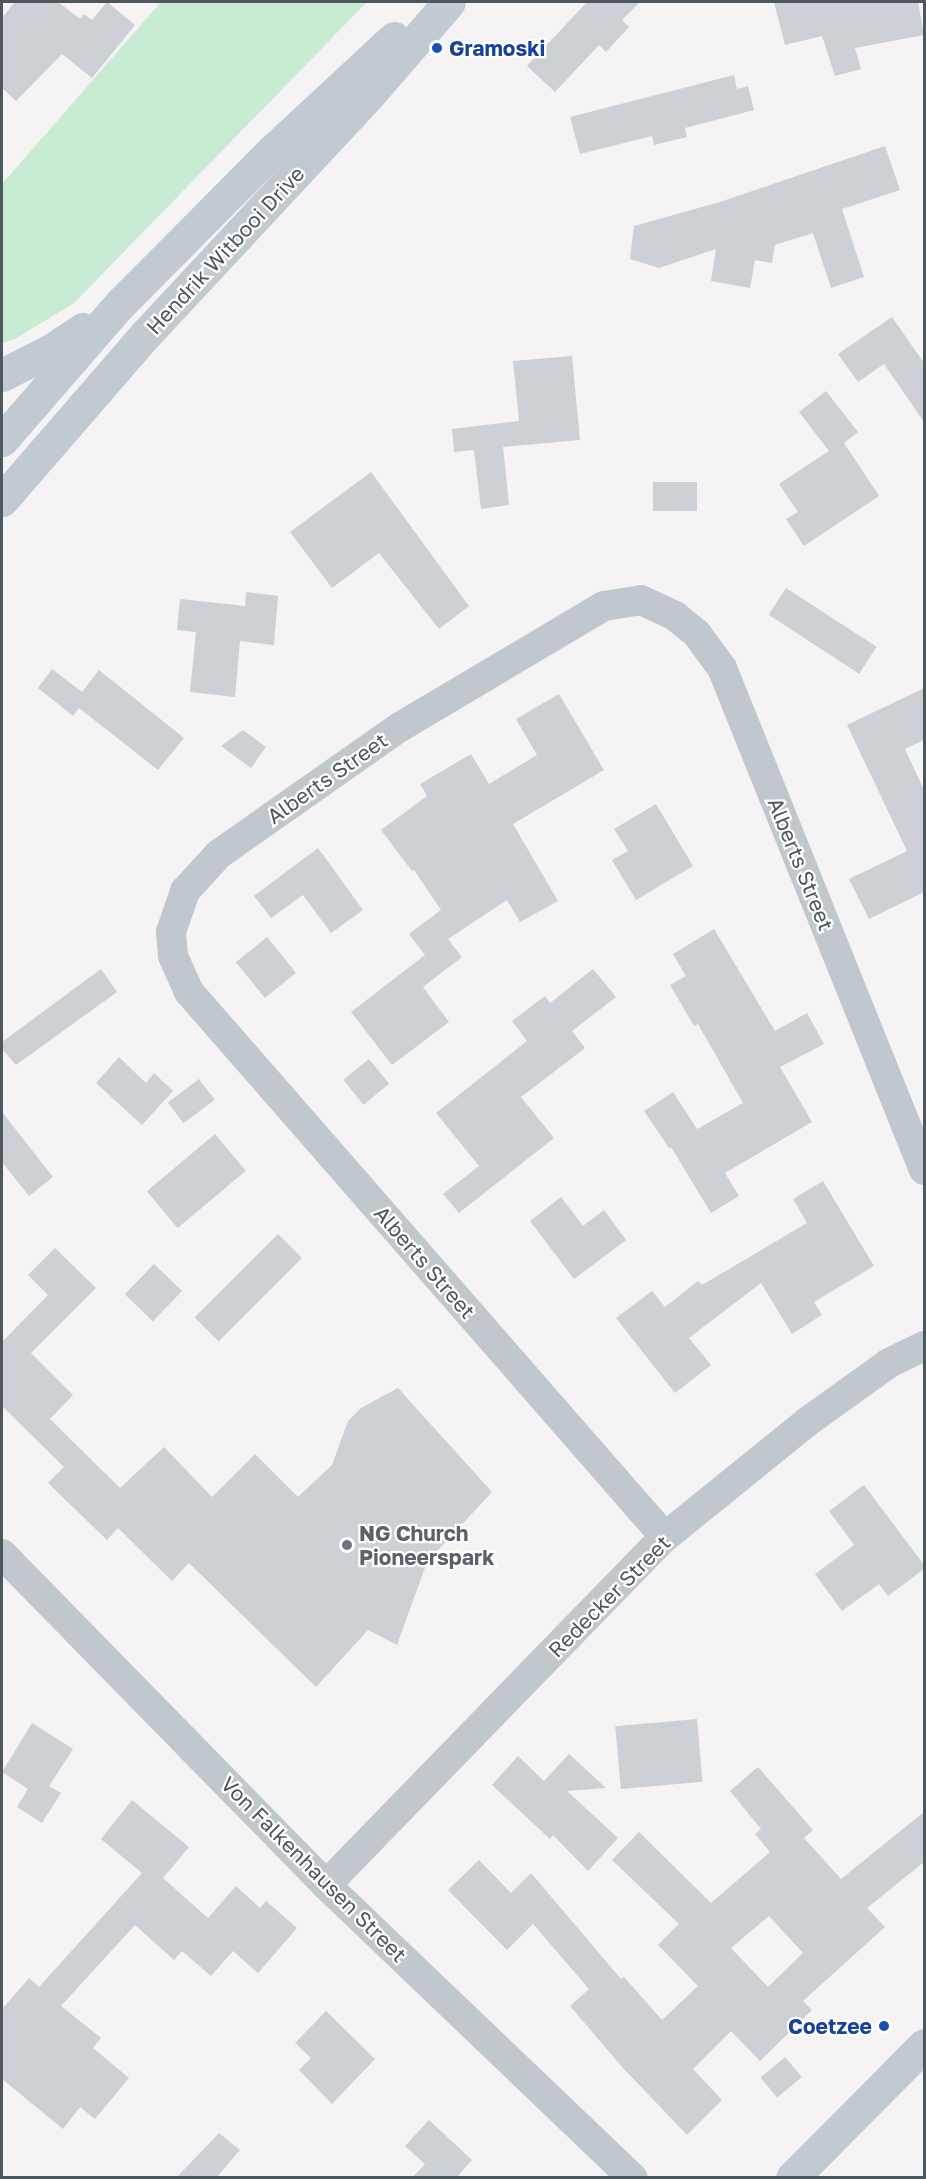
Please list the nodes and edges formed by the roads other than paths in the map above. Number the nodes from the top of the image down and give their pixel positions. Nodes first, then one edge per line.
1 (433, 2) edge
2 (449, 2) edge
3 (120, 304) junction
4 (2, 375) edge
5 (2, 440) edge
6 (2, 500) edge
7 (924, 1170) edge
8 (924, 1346) edge
9 (665, 1537) junction
10 (2, 1554) edge
11 (326, 1885) junction
12 (924, 2045) edge
13 (633, 2178) edge
14 (792, 2178) edge

1 - 3 main road, Hendrik Witbooi Drive
2 - 6 main road, Hendrik Witbooi Drive
3 - 4 main road
3 - 5 main road, Hendrik Witbooi Drive
7 - 9 street, Alberts Street
8 - 9 street, Redecker Street
9 - 11 street, Redecker Street
10 - 11 street, Von Falkenhausen Street
11 - 13 street, Von Falkenhausen Street
12 - 14 main road

